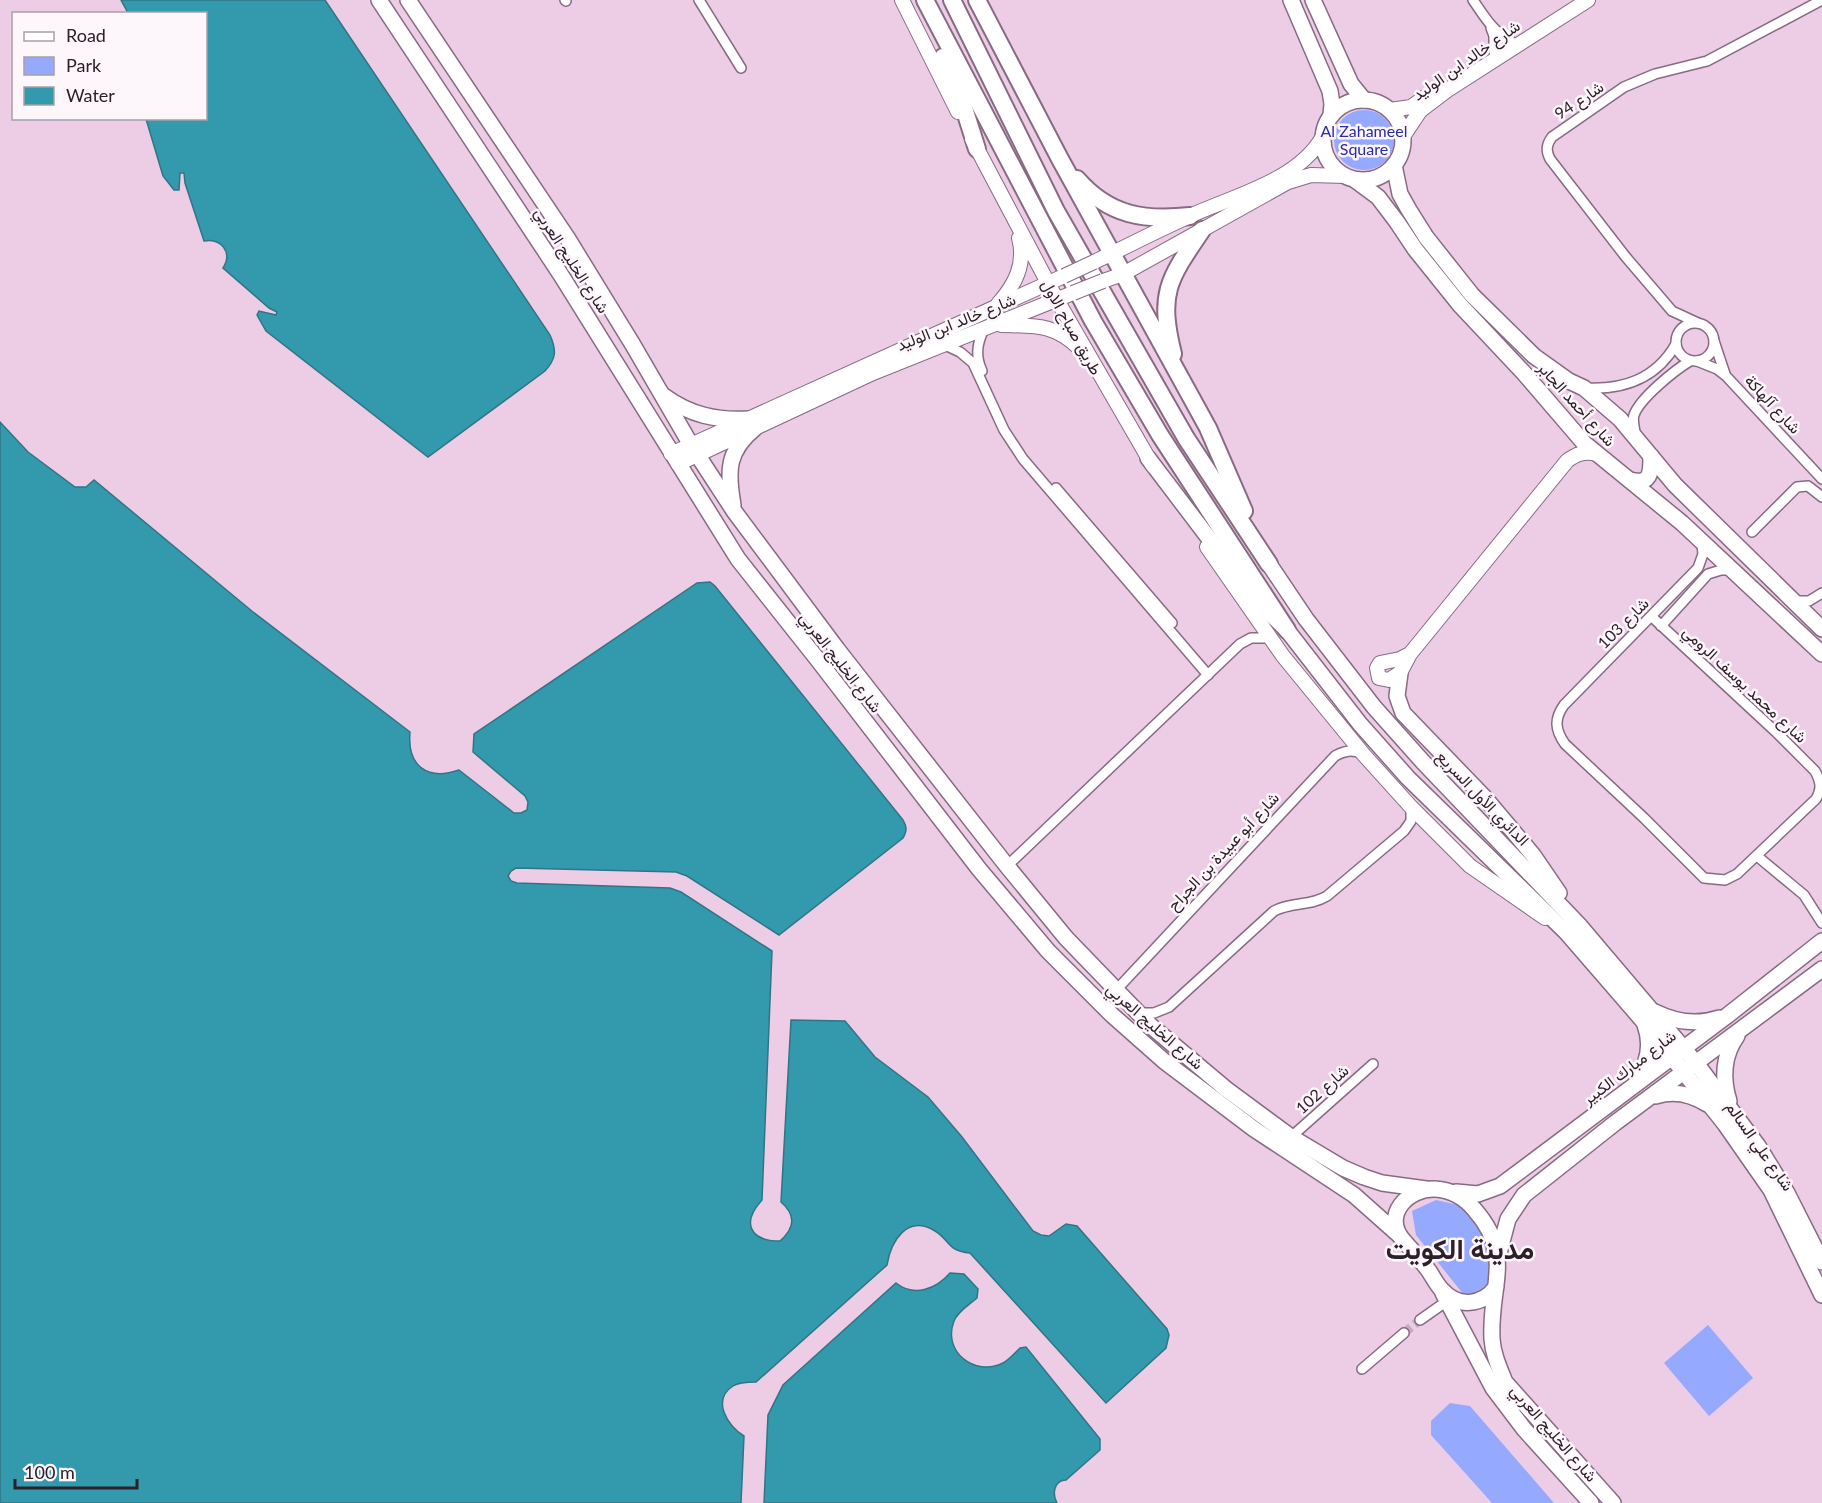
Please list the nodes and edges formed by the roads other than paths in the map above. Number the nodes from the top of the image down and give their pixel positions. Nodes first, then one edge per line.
1 (378, 0) edge
2 (408, 0) edge
3 (699, 0) edge
4 (902, 0) edge
5 (921, 0) edge
6 (925, 0) edge
7 (952, 0) edge
8 (977, 0) edge
9 (1291, 0) edge
10 (1313, 0) edge
11 (1473, 0) edge
12 (1576, 0) edge
13 (1588, 0) edge
14 (1822, 0) edge
15 (1490, 26) junction
16 (1510, 41) junction
17 (1494, 52) junction
18 (741, 68) dead end
19 (1347, 75) junction
20 (1324, 76) junction
21 (1364, 100) junction
22 (1390, 110) junction
23 (1331, 116) junction
24 (1322, 138) junction
25 (1402, 138) junction
26 (977, 149) junction
27 (1060, 159) junction
28 (1394, 165) junction
29 (1350, 178) junction
30 (1409, 210) junction
31 (1190, 216) junction
32 (1397, 222) junction
33 (1016, 224) junction
34 (1202, 230) junction
35 (1112, 254) junction
36 (1123, 273) junction
37 (1048, 284) junction
38 (1057, 300) junction
39 (1672, 311) junction
40 (989, 321) junction
41 (1698, 323) junction
42 (1714, 338) junction
43 (1676, 341) junction
44 (943, 344) junction
45 (1089, 358) junction
46 (1693, 361) junction
47 (978, 367) junction
48 (1179, 375) junction
49 (1726, 376) junction
50 (1569, 381) junction
51 (1584, 388) junction
52 (661, 393) junction
53 (1548, 400) junction
54 (752, 423) junction
55 (1574, 432) junction
56 (1636, 437) junction
57 (695, 450) junction
58 (1597, 454) junction
59 (1651, 456) junction
60 (1148, 458) junction
61 (675, 459) junction
62 (1566, 461) junction
63 (1822, 479) edge
64 (1630, 480) junction
65 (1822, 497) edge
66 (734, 511) junction
67 (1752, 532) dead end
68 (1700, 539) junction
69 (1265, 557) junction
70 (1734, 570) junction
71 (1821, 594) edge
72 (1792, 601) junction
73 (1651, 616) junction
74 (1788, 621) junction
75 (1816, 624) edge
76 (1661, 626) junction
77 (1287, 630) junction
78 (1270, 638) junction
79 (1807, 639) junction
80 (1410, 654) junction
81 (1822, 654) edge
82 (1210, 673) junction
83 (1400, 673) junction
84 (1556, 727) joint
85 (1364, 755) junction
86 (1411, 807) junction
87 (1757, 856) junction
88 (1007, 866) junction
89 (1822, 923) edge
90 (1573, 929) junction
91 (1822, 941) edge
92 (1822, 969) edge
93 (1118, 994) junction
94 (1136, 1012) junction
95 (1646, 1015) junction
96 (1728, 1015) junction
97 (1741, 1030) junction
98 (1677, 1052) junction
99 (1373, 1064) dead end
100 (1690, 1067) junction
101 (1632, 1085) junction
102 (1650, 1098) junction
103 (1716, 1114) junction
104 (1736, 1114) junction
105 (1570, 1134) junction
106 (1291, 1137) junction
107 (1562, 1164) junction
108 (1426, 1189) junction
109 (1447, 1190) junction
110 (1399, 1235) junction
111 (1498, 1256) junction
112 (1822, 1262) edge
113 (1496, 1287) junction
114 (1822, 1294) edge
115 (1444, 1296) junction
116 (1420, 1320) tunnel mouth
117 (1404, 1333) tunnel mouth
118 (1362, 1369) dead end
119 (1591, 1503) edge
120 (1613, 1503) edge

1 - 61 main road, شارع الخليج العربي
2 - 52 main road, شارع الخليج العربي
3 - 18 street
4 - 26 main road, طريق صباح الاول
5 - 26 highway
6 - 77 highway, طريق صباح الاول
7 - 69 highway
8 - 27 highway
9 - 20 main road
10 - 19 main road
11 - 15 street
12 - 16 main road, شارع خالد ابن الوليد
13 - 25 main road, شارع خالد ابن الوليد
14 - 39 street, شارع 94
15 - 16 street
15 - 17 street
16 - 17 main road, شارع خالد ابن الوليد
17 - 22 main road, شارع خالد ابن الوليد
19 - 20 main road
19 - 21 main road
20 - 23 main road
21 - 22 main road
21 - 23 main road
22 - 25 main road
23 - 24 main road
24 - 29 main road
24 - 31 main road, شارع خالد ابن الوليد
25 - 28 main road
26 - 33 main road, طريق صباح الاول
27 - 31 highway
27 - 35 highway
28 - 29 main road
28 - 30 main road, شارع أحمد الجابر
29 - 32 main road, شارع أحمد الجابر
29 - 34 main road, شارع خالد ابن الوليد
30 - 32 main road
30 - 50 main road, شارع أحمد الجابر
31 - 35 main road, شارع خالد ابن الوليد
32 - 53 main road, شارع أحمد الجابر
33 - 37 main road, طريق صباح الاول
33 - 40 main road
34 - 36 main road, شارع خالد ابن الوليد
34 - 48 highway
35 - 36 highway
35 - 37 main road, شارع خالد ابن الوليد, bridge
36 - 38 main road, شارع خالد ابن الوليد, bridge
36 - 48 highway
37 - 38 main road, طريق صباح الاول
37 - 40 main road, شارع خالد ابن الوليد
38 - 40 main road, شارع خالد ابن الوليد
38 - 45 main road, طريق صباح الاول
39 - 41 street, شارع 94
39 - 43 street
40 - 44 main road, شارع خالد ابن الوليد
40 - 45 main road
40 - 47 street
40 - 54 main road, شارع خالد ابن الوليد
41 - 42 street
41 - 43 street
42 - 46 street
42 - 49 street, شارع آلهاكة
43 - 46 street
43 - 51 street
44 - 47 street
44 - 54 main road, شارع خالد ابن الوليد
45 - 60 main road, طريق صباح الاول
46 - 49 street, شارع آلهاكة
46 - 56 street
47 - 82 street
48 - 69 highway
49 - 63 street, شارع آلهاكة
50 - 51 main road, شارع أحمد الجابر
50 - 53 main road
51 - 56 main road, شارع أحمد الجابر
52 - 54 main road
52 - 57 main road, شارع الخليج العربي
53 - 55 main road, شارع أحمد الجابر
54 - 57 main road, شارع خالد ابن الوليد
54 - 66 main road
55 - 58 main road, شارع أحمد الجابر
55 - 62 main road
56 - 59 main road, شارع أحمد الجابر
57 - 61 main road, شارع خالد ابن الوليد
57 - 66 main road, شارع الخليج العربي
58 - 62 main road
58 - 64 main road, شارع أحمد الجابر
59 - 64 main road
59 - 72 main road, شارع أحمد الجابر
60 - 77 main road, الدائري الأول السريع
60 - 78 main road, طريق صباح الاول
61 - 110 main road, شارع الخليج العربي
62 - 80 main road
64 - 68 main road, شارع أحمد الجابر
65 - 67 street
66 - 88 main road, شارع الخليج العربي
68 - 70 main road, شارع أحمد الجابر
68 - 73 street, شارع 103
69 - 90 main road, الدائري الأول السريع
70 - 74 main road, شارع أحمد الجابر
70 - 76 street, شارع 103
71 - 72 street
71 - 75 street
72 - 75 main road, شارع أحمد الجابر
73 - 76 street, شارع محمد يوسف الرومي
73 - 84 street, شارع 103
74 - 75 main road
74 - 79 main road, شارع أحمد الجابر
75 - 79 main road
76 - 87 street, شارع محمد يوسف الرومي
77 - 90 main road, الدائري الأول السريع
78 - 82 street
78 - 85 main road, الدائري الأول السريع
79 - 81 main road, شارع أحمد الجابر
80 - 83 main road
80 - 83 main road
82 - 88 street
83 - 90 main road
84 - 87 street, شارع محمد يوسف الرومي
85 - 86 main road, الدائري الأول السريع
85 - 93 street, شارع أبو عبيدة بن الجراح
86 - 90 main road, الدائري الأول السريع
86 - 94 street
87 - 89 street
88 - 93 main road, شارع الخليج العربي
90 - 95 main road, الدائري الأول السريع
91 - 96 main road, شارع مبارك الكبير
92 - 97 main road
93 - 94 main road, شارع الخليج العربي
94 - 106 main road, شارع الخليج العربي
95 - 96 main road
95 - 98 main road, الدائري الأول السريع
95 - 101 main road
96 - 98 main road, شارع مبارك الكبير
97 - 100 main road
97 - 104 main road
98 - 100 main road, شارع علي السالم
98 - 101 main road, شارع مبارك الكبير
99 - 106 street, شارع 102
100 - 102 main road
100 - 103 main road, شارع علي السالم
100 - 104 main road, شارع علي السالم
101 - 105 main road, شارع مبارك الكبير
102 - 103 main road
102 - 107 main road
103 - 114 main road, شارع علي السالم
104 - 112 main road, شارع علي السالم
105 - 107 main road
105 - 109 main road, شارع مبارك الكبير
106 - 108 main road, شارع الخليج العربي
107 - 111 main road
108 - 109 main road
108 - 110 main road
109 - 111 main road
110 - 115 main road
111 - 113 main road
113 - 115 main road
113 - 120 main road, شارع الخليج العربي
115 - 116 street
115 - 119 main road, شارع الخليج العربي
117 - 118 street

